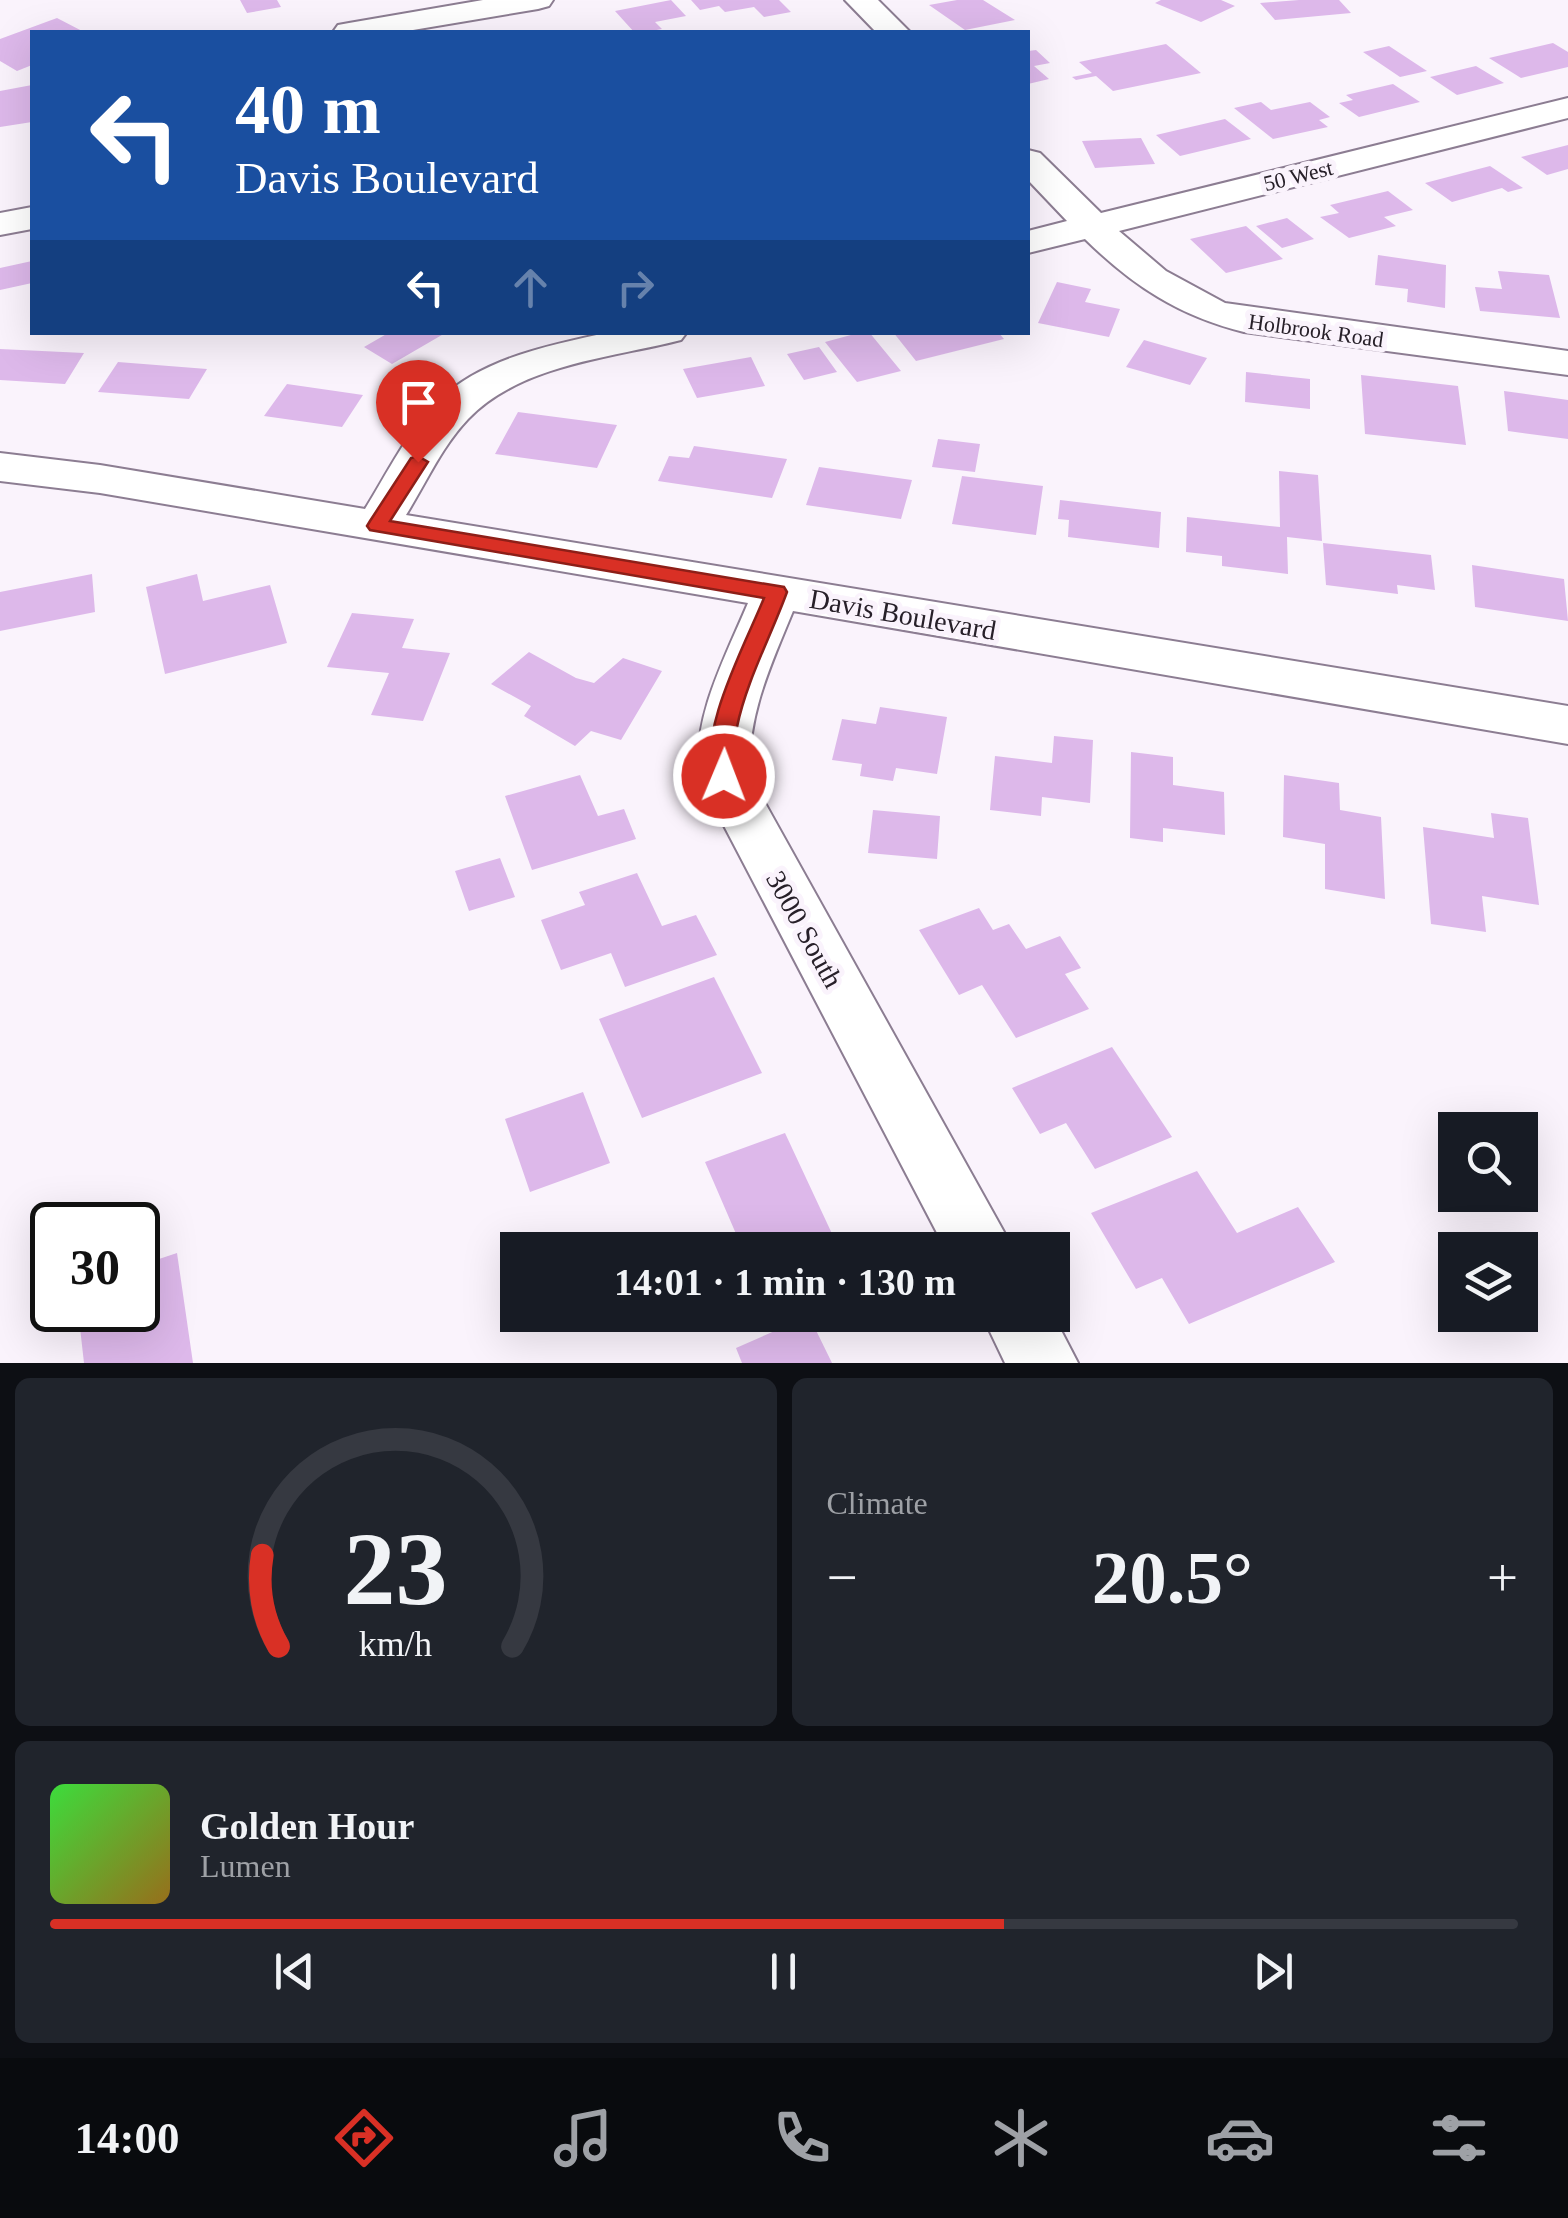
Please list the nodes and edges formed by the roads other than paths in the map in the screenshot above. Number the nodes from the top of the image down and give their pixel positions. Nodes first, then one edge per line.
1 (352, 0) edge
2 (538, 0) edge
3 (860, 0) edge
4 (359, 30) edge
5 (365, 30) edge
6 (892, 30) edge
7 (1568, 108) edge
8 (1030, 162) edge
9 (30, 218) edge
10 (0, 224) edge
11 (1096, 225) junction
12 (1030, 242) edge
13 (655, 335) edge
14 (1568, 363) edge
15 (0, 467) edge
16 (377, 526) junction
17 (776, 592) junction
18 (1568, 726) edge
19 (971, 1232) edge
20 (1025, 1332) edge
21 (1042, 1363) edge

1 - 4 street
2 - 5 street
3 - 6 street
7 - 11 street, 50 West
8 - 11 street, Holbrook Road
9 - 10 street
11 - 12 street, 50 West
11 - 14 street, Holbrook Road
13 - 16 street
15 - 16 street, Davis Boulevard
16 - 17 street, Davis Boulevard
17 - 18 street, Davis Boulevard
17 - 19 street, 3000 South
20 - 21 street

